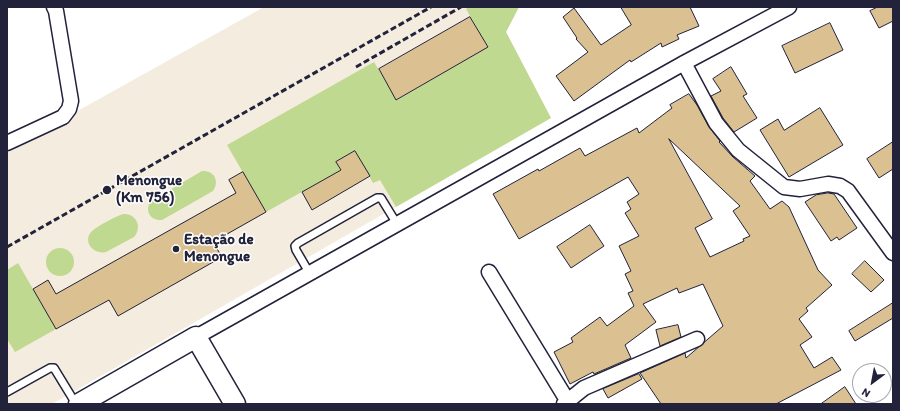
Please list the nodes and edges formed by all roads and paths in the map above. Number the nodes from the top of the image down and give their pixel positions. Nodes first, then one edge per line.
1 (54, 7) edge
2 (789, 7) edge
3 (684, 63) junction
4 (7, 143) edge
5 (398, 224) junction
6 (893, 253) edge
7 (489, 272) dead end
8 (310, 274) junction
9 (196, 337) junction
10 (697, 339) dead end
11 (221, 379) junction
12 (7, 392) edge
13 (565, 402) edge
14 (78, 404) edge
15 (224, 404) edge
16 (236, 404) edge

1 - 4 street
2 - 3 street
3 - 5 street
3 - 6 street
5 - 8 street
5 - 8 lane
7 - 13 street
8 - 9 street
9 - 11 main road
9 - 14 main road
10 - 13 street
11 - 15 street
11 - 16 main road
12 - 14 lane

